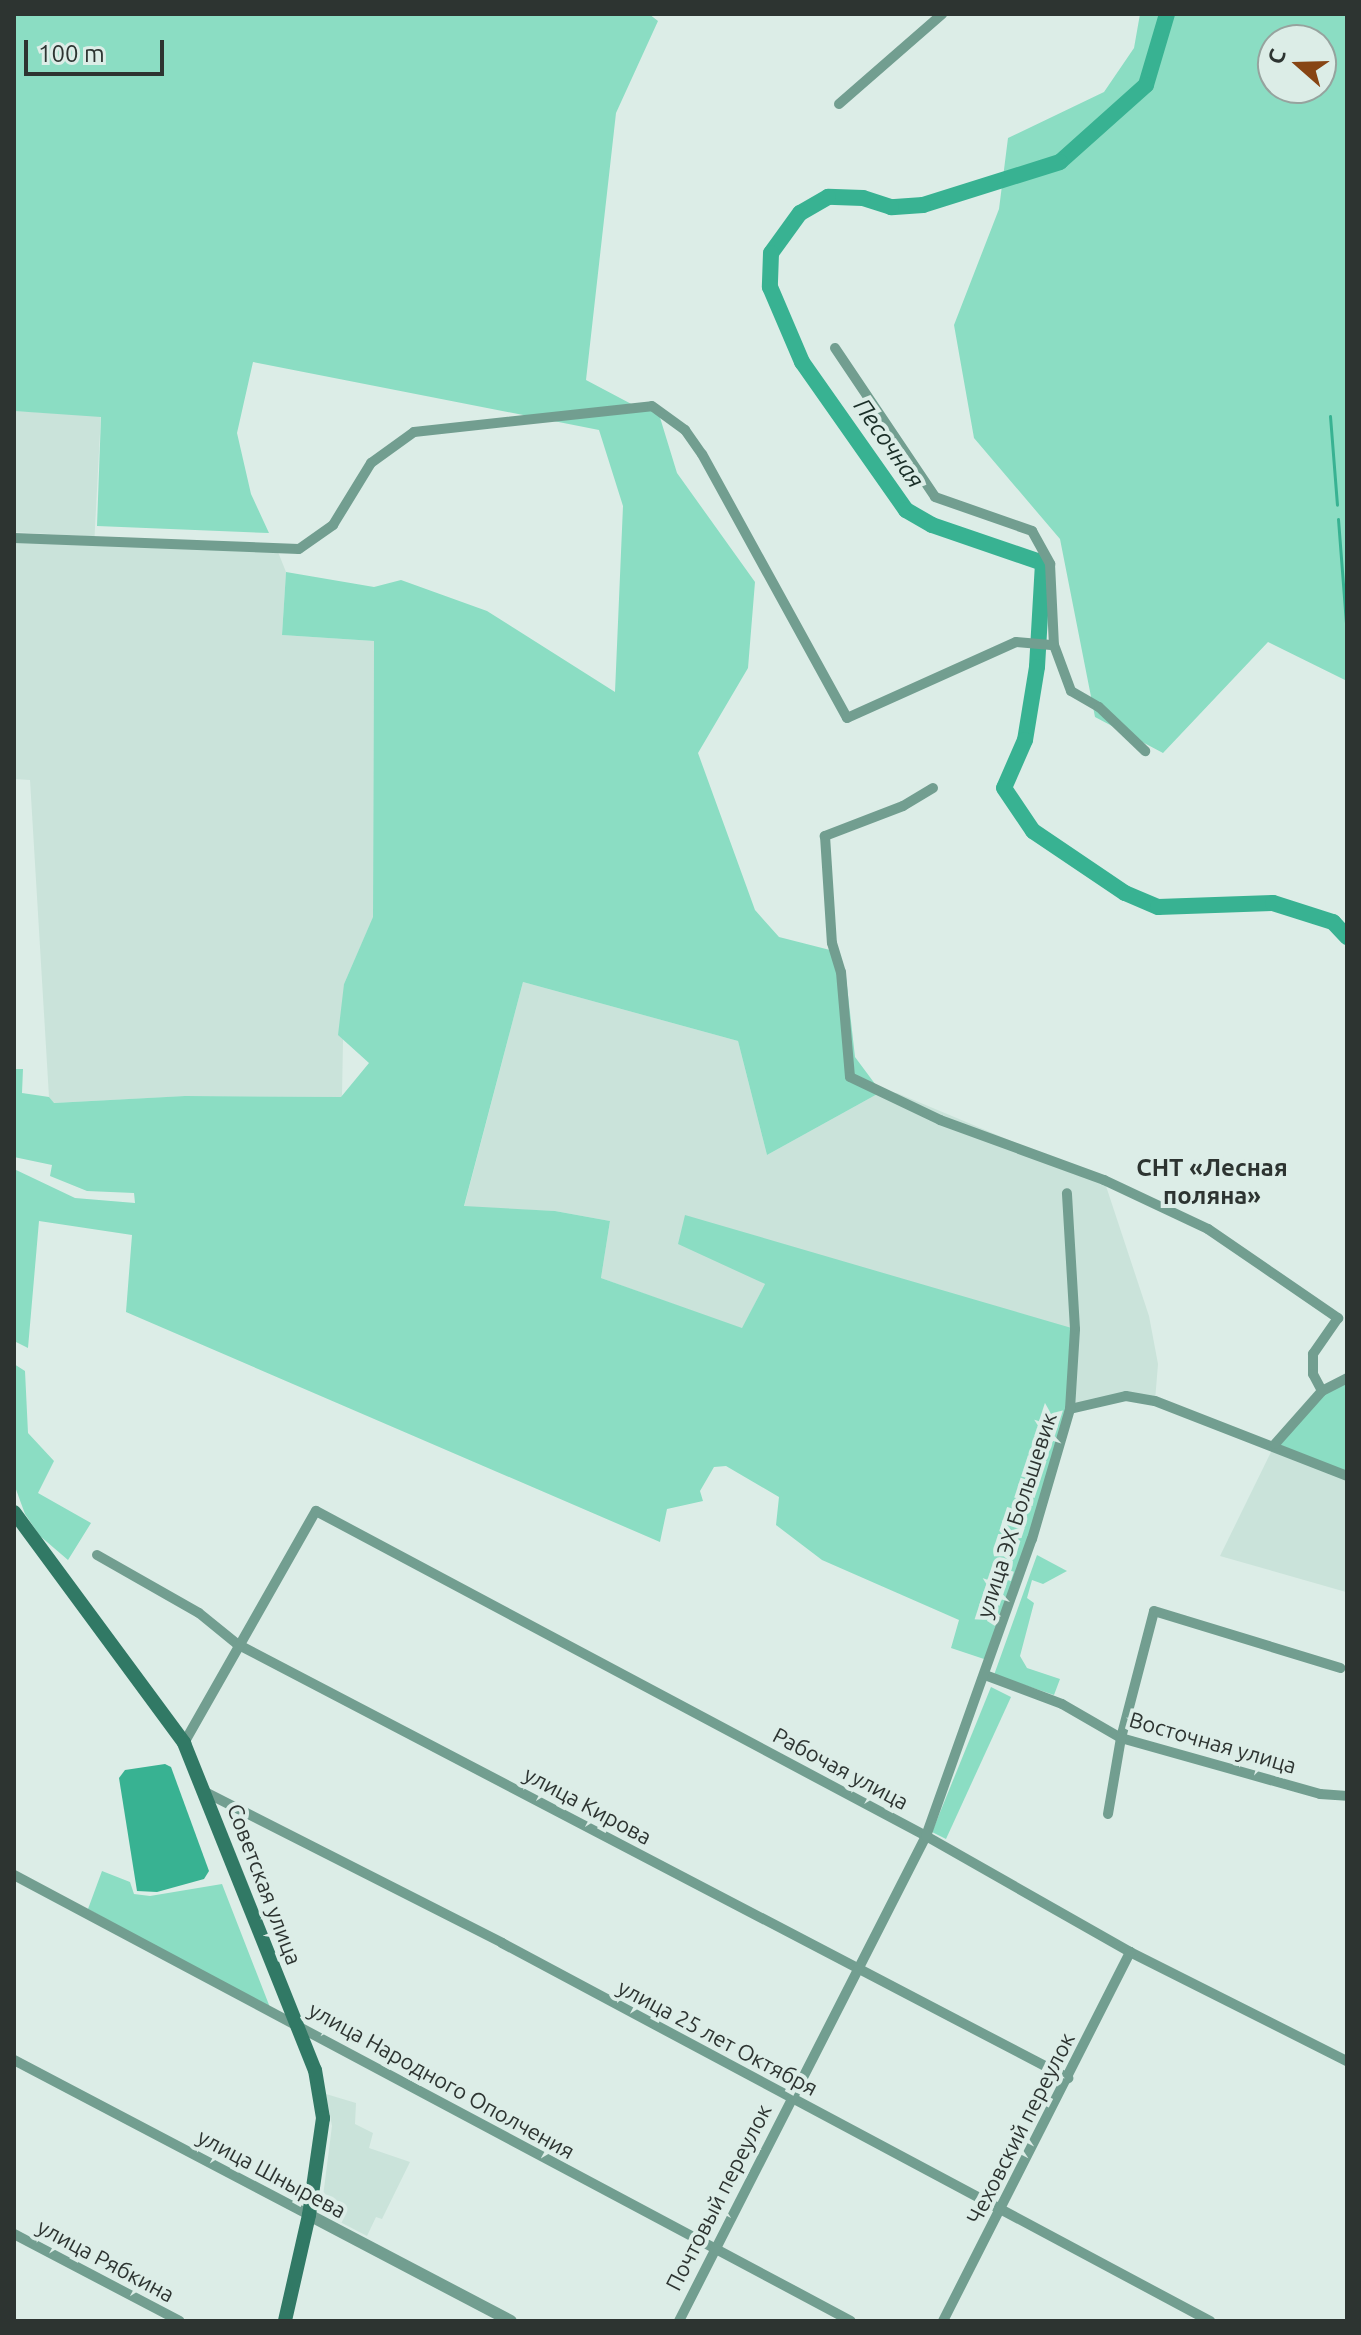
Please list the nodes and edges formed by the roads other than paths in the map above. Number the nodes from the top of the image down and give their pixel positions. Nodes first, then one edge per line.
1 (942, 14) edge
2 (839, 104) dead end
3 (835, 348) dead end
4 (14, 538) edge
5 (1054, 645) junction
6 (1145, 751) dead end
7 (933, 788) dead end
8 (1067, 1193) dead end
9 (1347, 1378) edge
10 (1322, 1391) junction
11 (1070, 1409) junction
12 (1275, 1444) dead end
13 (1347, 1476) edge
14 (14, 1512) edge
15 (97, 1555) dead end
16 (237, 1644) junction
17 (1340, 1668) dead end
18 (985, 1675) junction
19 (1121, 1738) junction
20 (184, 1743) junction
21 (205, 1792) junction
22 (1347, 1796) edge
23 (1108, 1814) dead end
24 (926, 1836) junction
25 (14, 1875) edge
26 (1130, 1952) junction
27 (855, 1968) junction
28 (294, 2021) junction
29 (14, 2060) edge
30 (1347, 2061) edge
31 (1068, 2078) junction
32 (790, 2098) junction
33 (1003, 2210) junction
34 (309, 2215) junction
35 (14, 2234) edge
36 (716, 2249) junction
37 (180, 2321) edge
38 (285, 2321) edge
39 (511, 2321) edge
40 (679, 2321) edge
41 (851, 2321) edge
42 (943, 2321) edge
43 (1210, 2321) edge

1 - 2 street
3 - 5 street
4 - 5 street
5 - 6 street
7 - 10 street
8 - 11 street, улица ЭХ Большевик
9 - 10 street
10 - 12 street
11 - 13 street
11 - 18 street, улица ЭХ Большевик
14 - 20 main road, Советская улица
15 - 16 street, улица Кирова
16 - 20 street
16 - 24 street, Рабочая улица
16 - 27 street, улица Кирова
17 - 19 street
18 - 19 street, Восточная улица
18 - 24 street, улица ЭХ Большевик
19 - 22 street, Восточная улица
19 - 23 street
20 - 21 main road, Советская улица
21 - 28 main road, Советская улица
21 - 32 street, улица 25 лет Октября
24 - 26 street, Рабочая улица
24 - 27 street, Почтовый переулок
25 - 28 street, улица Народного Ополчения
26 - 30 street, Рабочая улица
26 - 31 street, Чеховский переулок
27 - 31 street, улица Кирова
27 - 32 street, Почтовый переулок
28 - 34 main road, Советская улица
28 - 36 street, улица Народного Ополчения
29 - 34 street, улица Шнырева
31 - 33 street, Чеховский переулок
32 - 33 street, улица 25 лет Октября
32 - 36 street, Почтовый переулок
33 - 42 street, Чеховский переулок
33 - 43 street, улица 25 лет Октября
34 - 38 main road, Советская улица
34 - 39 street, улица Шнырева
35 - 37 street, улица Рябкина
36 - 40 street, Почтовый переулок
36 - 41 street, улица Народного Ополчения

